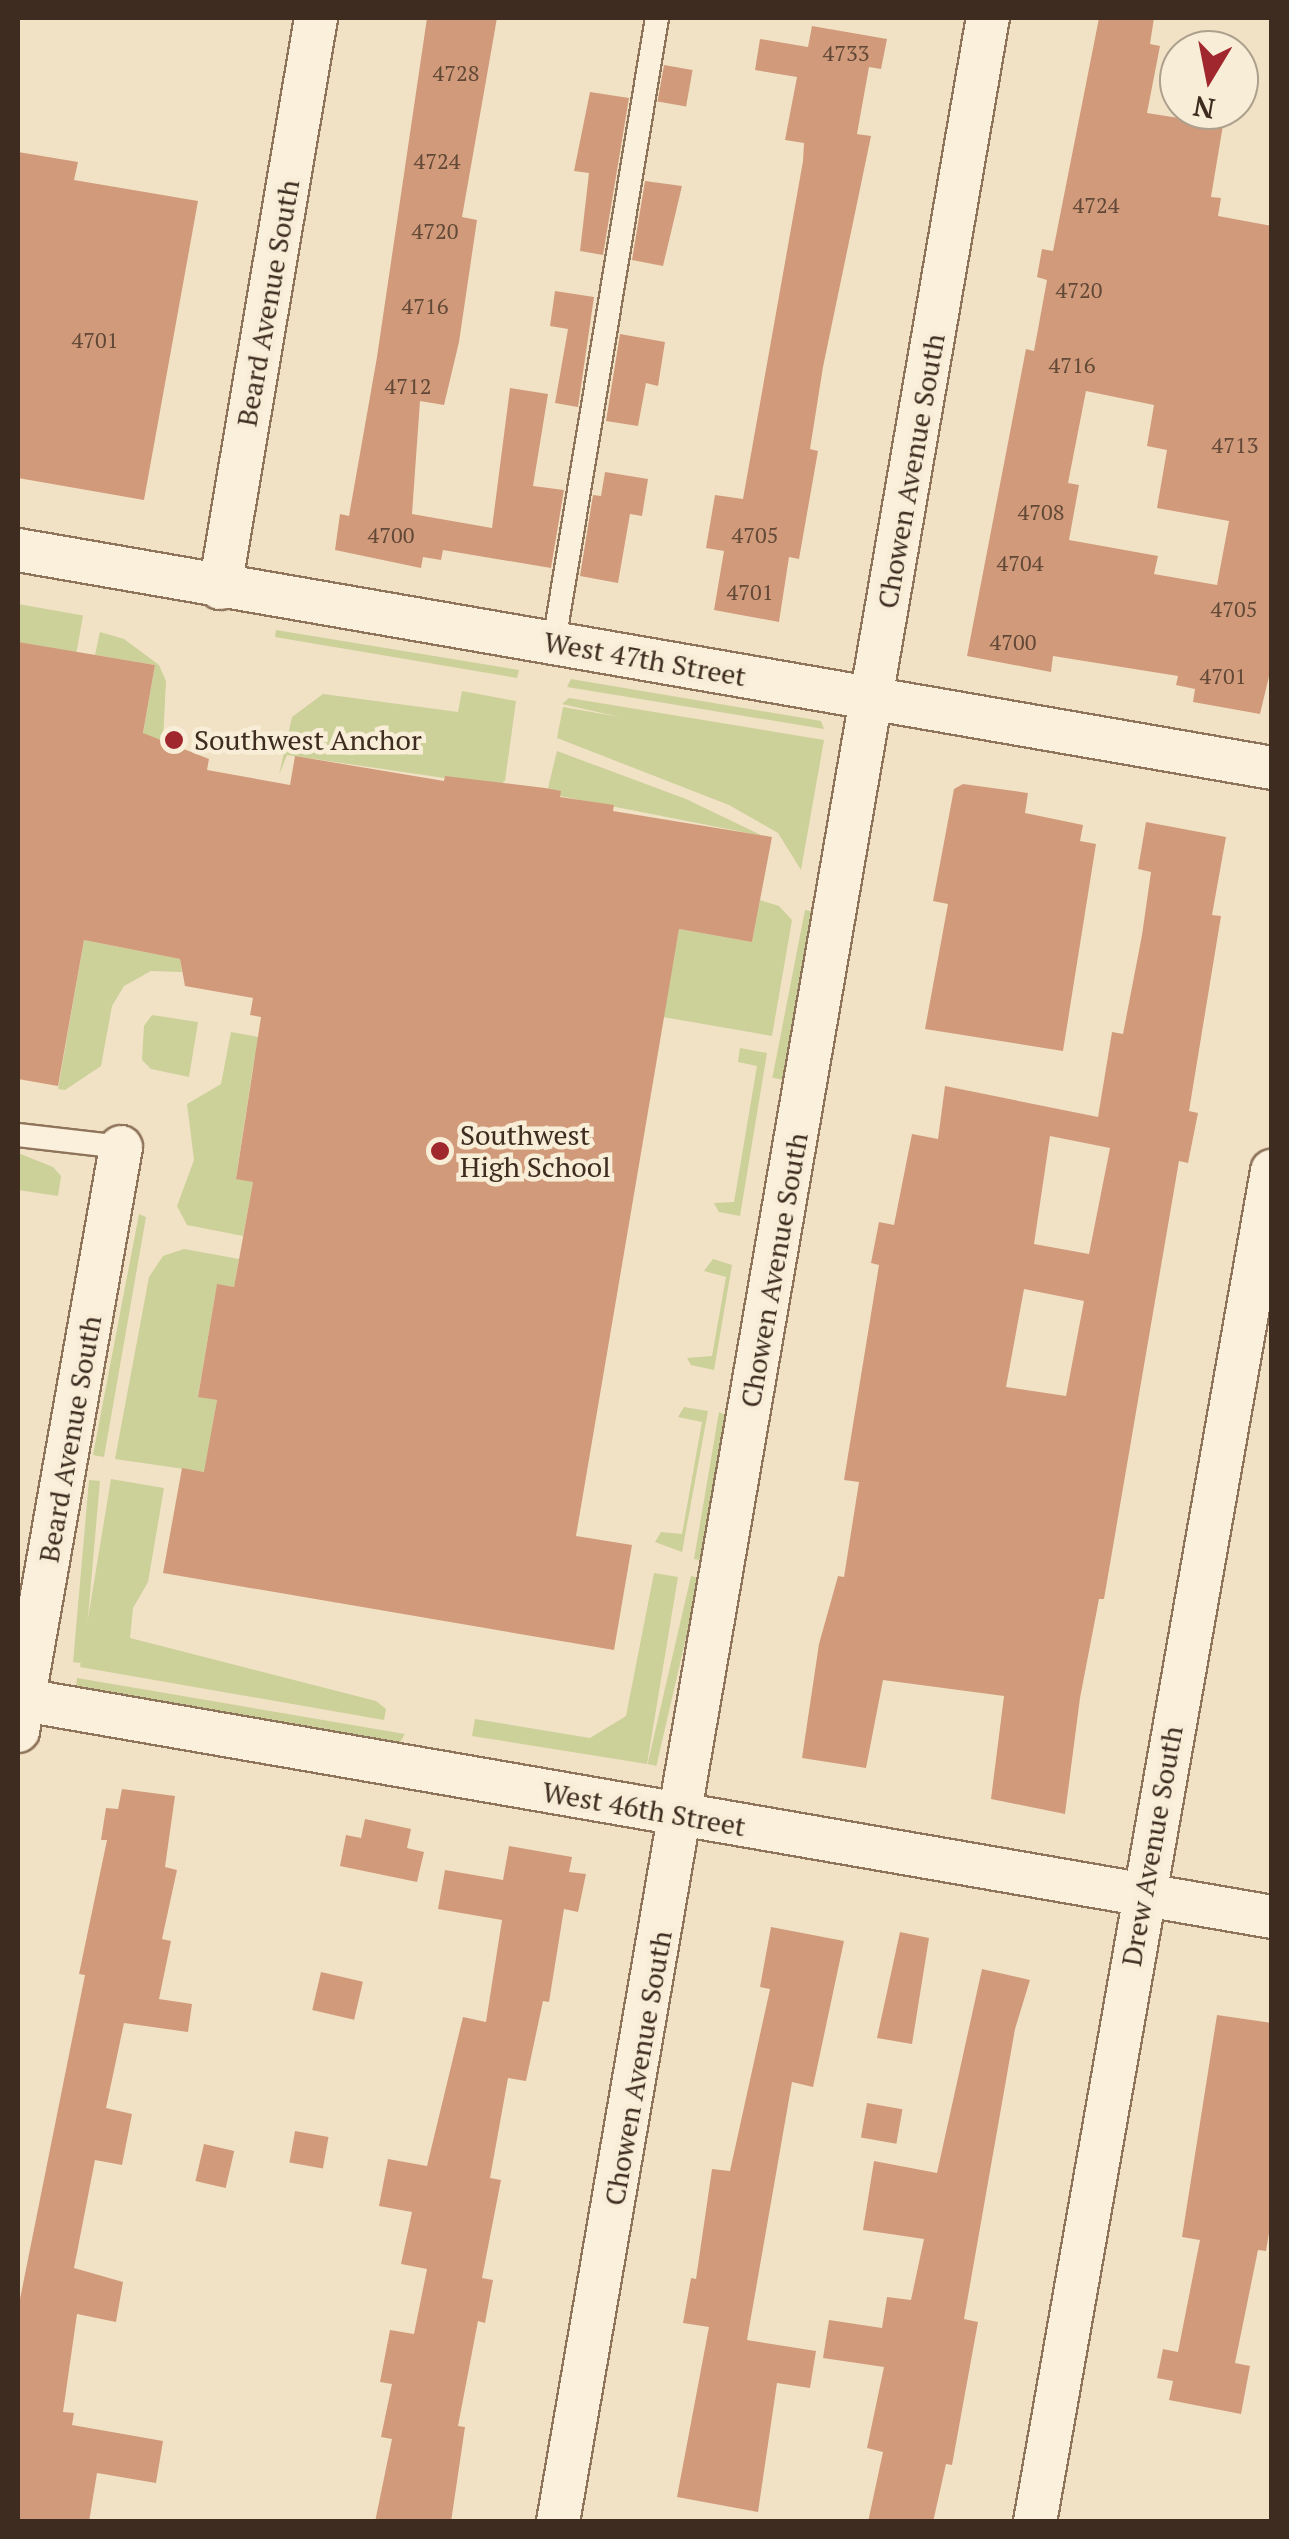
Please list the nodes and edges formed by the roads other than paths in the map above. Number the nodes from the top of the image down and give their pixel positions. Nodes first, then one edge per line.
1 (316, 18) edge
2 (657, 18) edge
3 (988, 18) edge
4 (18, 550) edge
5 (220, 588) junction
6 (554, 642) junction
7 (872, 700) junction
8 (1272, 768) edge
9 (18, 1135) edge
10 (121, 1146) joint
11 (1272, 1171) edge
12 (19, 1710) edge
13 (682, 1815) junction
14 (1143, 1894) junction
15 (1272, 1917) edge
16 (558, 2522) edge
17 (1035, 2522) edge

1 - 5 street, Beard Avenue South
2 - 6 lane
3 - 7 street, Chowen Avenue South
4 - 5 street, West 47th Street
5 - 6 street, West 47th Street
6 - 7 street, West 47th Street
7 - 8 street, West 47th Street
7 - 13 street, Chowen Avenue South
9 - 10 lane
10 - 12 street, Beard Avenue South
11 - 14 street, Drew Avenue South
12 - 13 street, West 46th Street
13 - 14 street, West 46th Street
13 - 16 street, Chowen Avenue South
14 - 15 street, West 46th Street
14 - 17 street, Drew Avenue South

